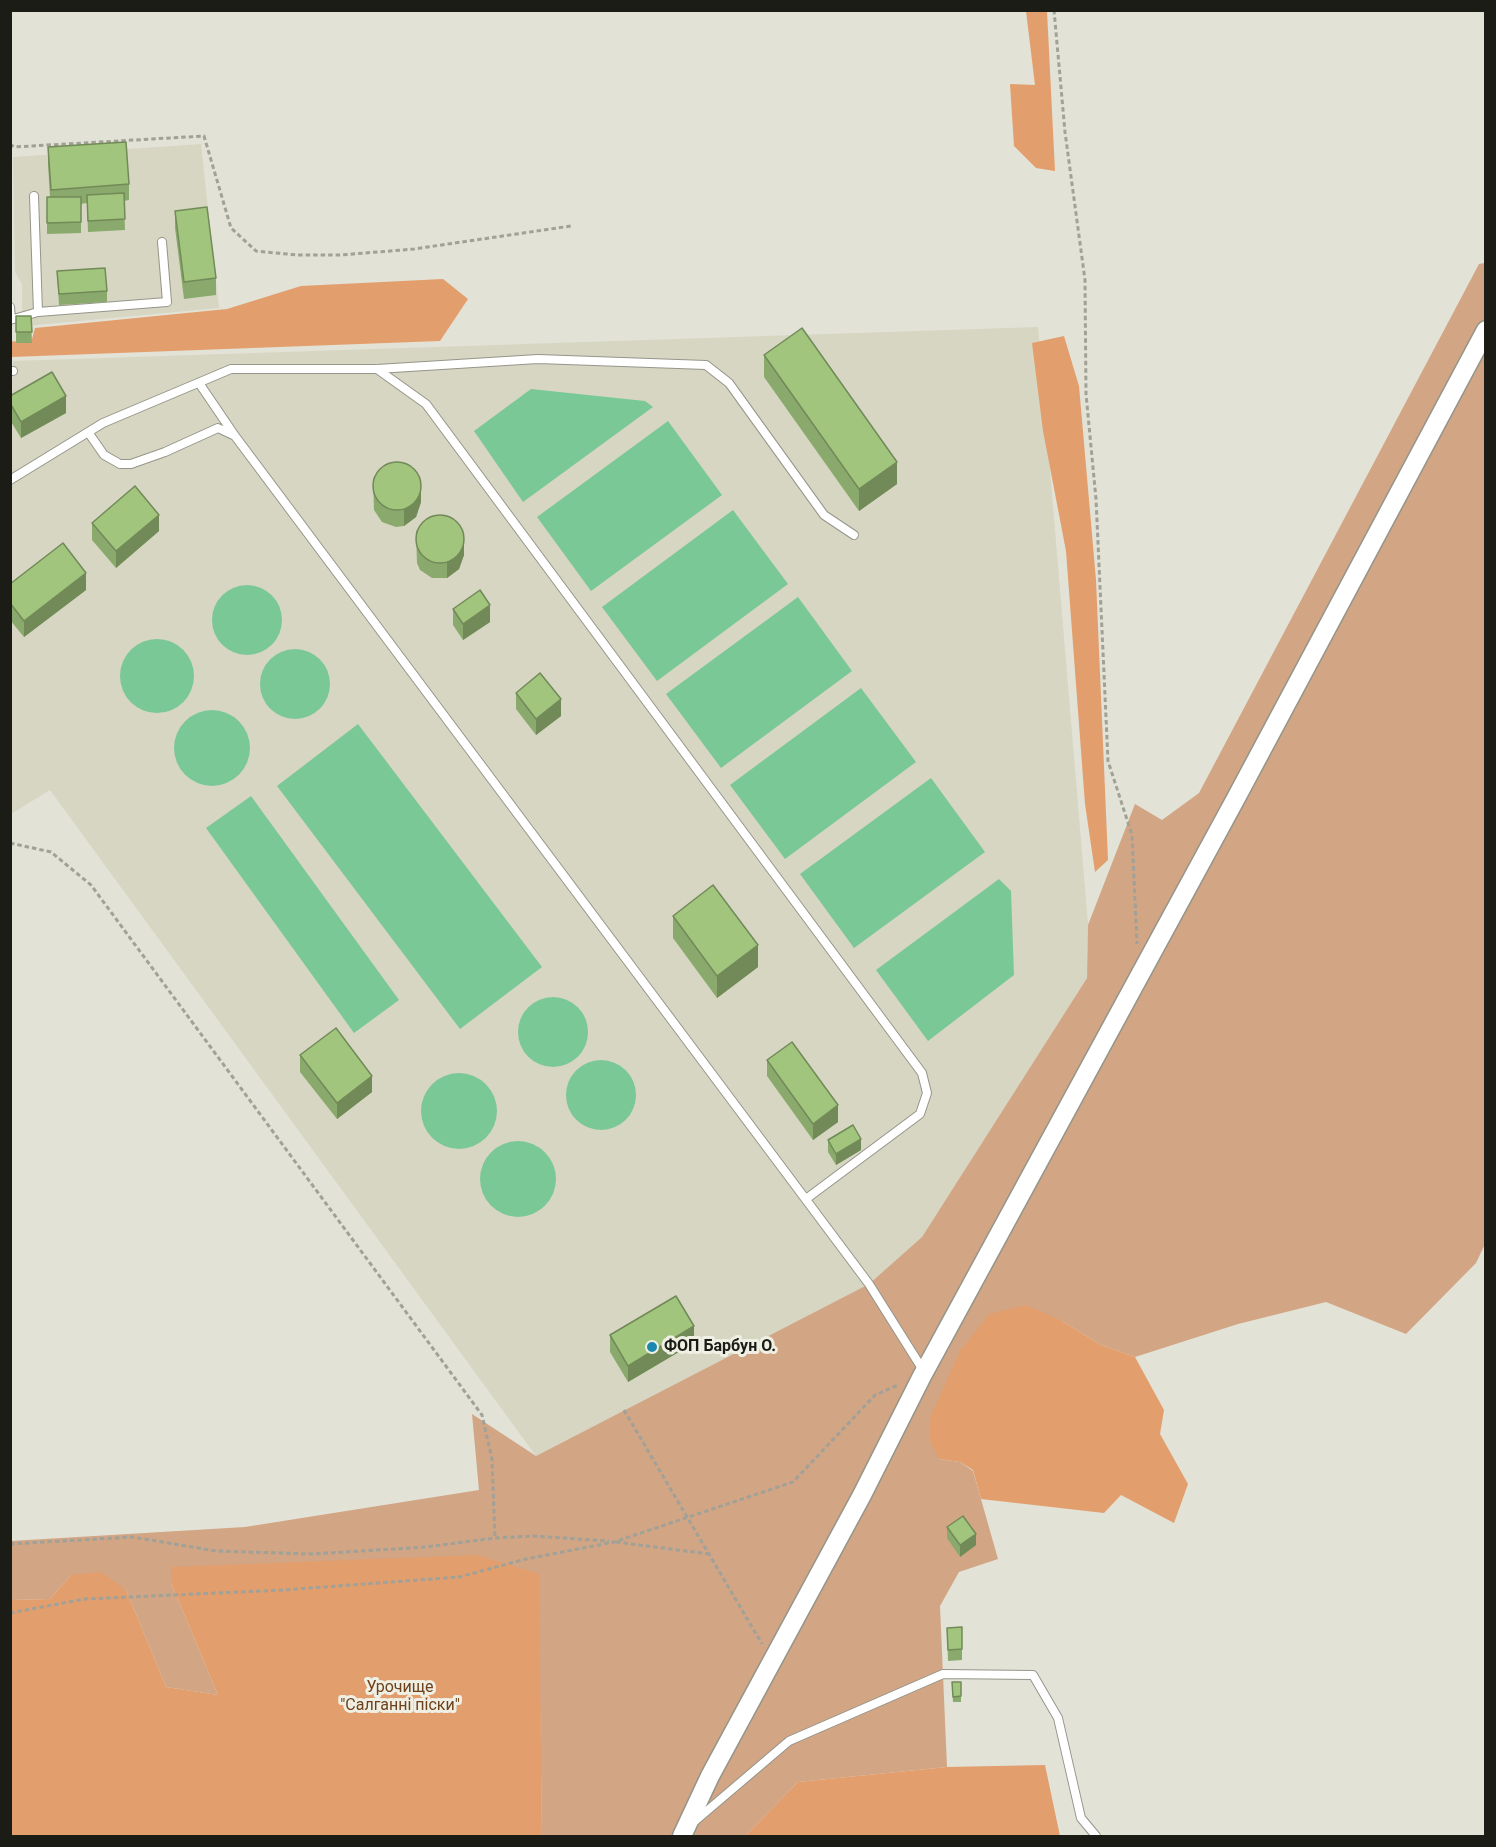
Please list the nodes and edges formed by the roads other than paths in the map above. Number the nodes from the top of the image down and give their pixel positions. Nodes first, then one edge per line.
1 (34, 196) dead end
2 (162, 242) dead end
3 (10, 307) edge
4 (38, 312) junction
5 (11, 320) edge
6 (1485, 330) edge
7 (377, 369) junction
8 (199, 383) junction
9 (88, 432) junction
10 (235, 436) junction
11 (10, 480) edge
12 (854, 535) dead end
13 (806, 1199) junction
14 (923, 1373) junction
15 (683, 1833) edge
16 (1096, 1836) edge

1 - 4 lane
2 - 4 lane
3 - 5 lane
4 - 5 lane
6 - 14 street
7 - 8 lane
7 - 12 lane
7 - 13 lane
8 - 9 lane
8 - 10 lane
9 - 10 lane
9 - 11 lane
10 - 13 lane
13 - 14 lane
14 - 15 street
15 - 16 lane

